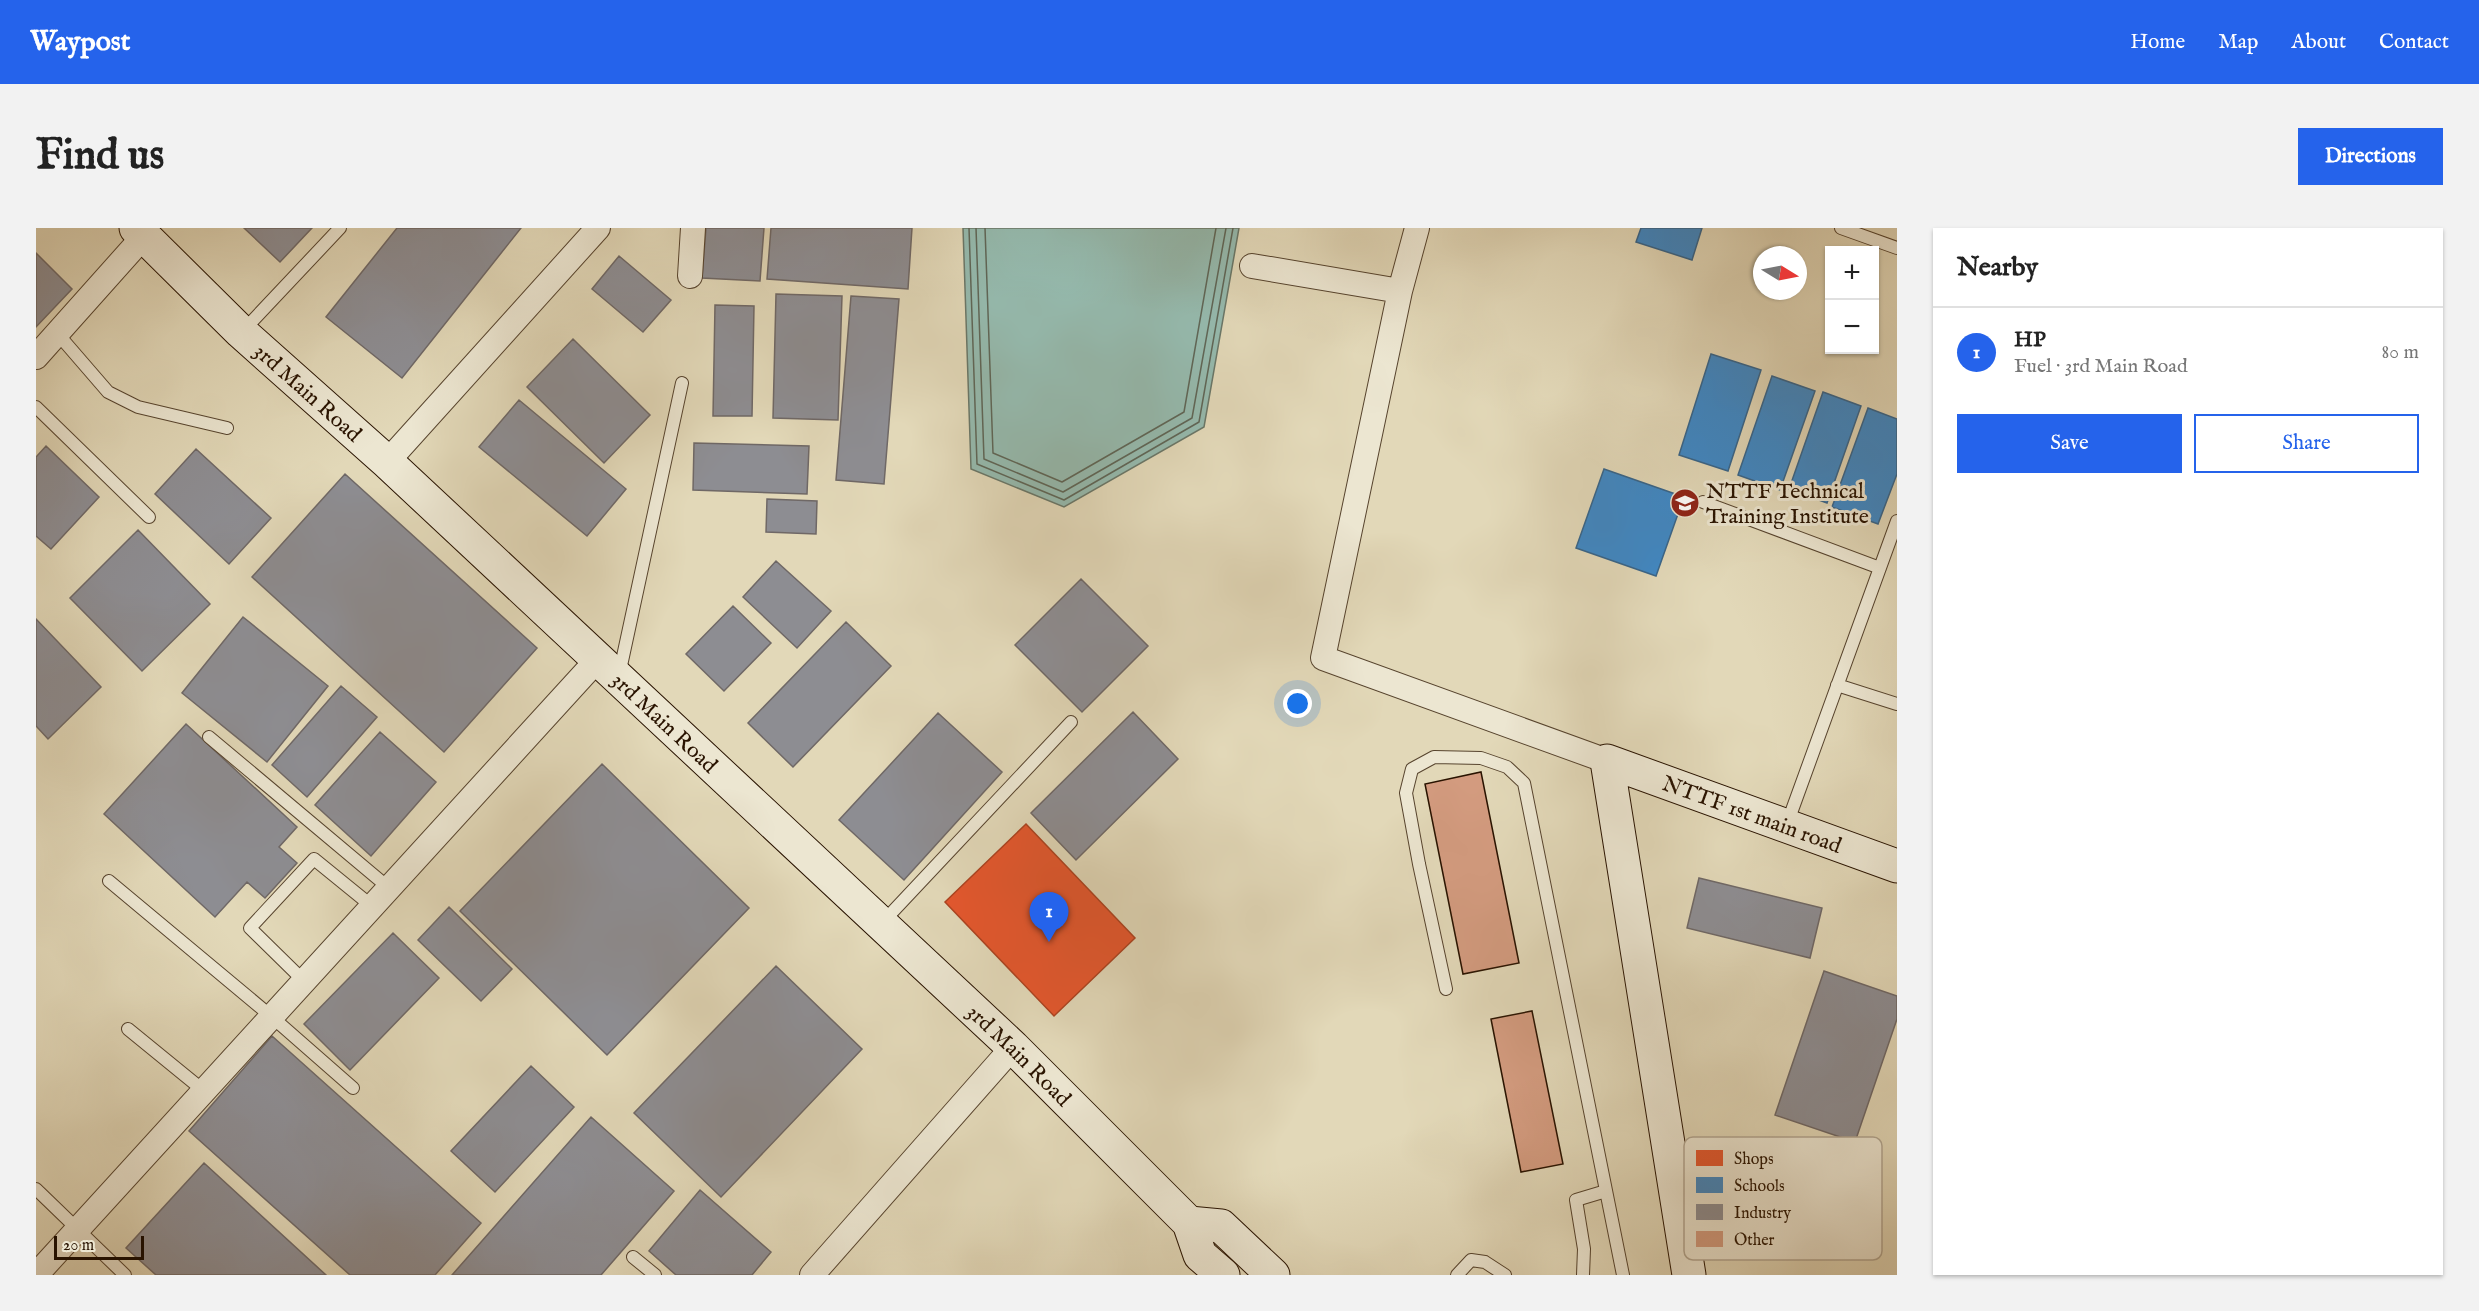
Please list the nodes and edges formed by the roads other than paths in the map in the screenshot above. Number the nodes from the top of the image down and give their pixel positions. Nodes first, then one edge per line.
1 (340, 228) edge
2 (598, 228) edge
3 (693, 228) edge
4 (1417, 228) edge
5 (1842, 228) edge
6 (140, 232) edge
7 (1897, 248) edge
8 (1252, 266) dead end
9 (690, 276) dead end
10 (1400, 291) junction
11 (241, 332) junction
12 (57, 333) junction
13 (36, 357) edge
14 (682, 382) dead end
15 (36, 408) edge
16 (227, 428) dead end
17 (387, 462) junction
18 (1703, 502) dead end
19 (150, 517) dead end
20 (1897, 520) edge
21 (1880, 568) junction
22 (608, 669) junction
23 (1838, 685) junction
24 (1897, 704) edge
25 (1071, 722) dead end
26 (209, 737) dead end
27 (1607, 762) junction
28 (1786, 826) junction
29 (1897, 866) edge
30 (110, 881) dead end
31 (389, 888) junction
32 (373, 907) junction
33 (881, 924) junction
34 (304, 981) junction
35 (1446, 989) dead end
36 (272, 1017) junction
37 (129, 1029) dead end
38 (1013, 1047) junction
39 (353, 1088) dead end
40 (204, 1091) junction
41 (36, 1189) edge
42 (1606, 1191) junction
43 (1189, 1223) junction
44 (77, 1230) junction
45 (1684, 1244) edge
46 (633, 1257) dead end
47 (1687, 1260) edge
48 (36, 1275) edge
49 (125, 1275) edge
50 (655, 1275) edge
51 (812, 1275) edge
52 (1223, 1275) edge
53 (1273, 1275) edge
54 (1457, 1275) edge
55 (1505, 1275) edge
56 (1583, 1275) edge
57 (1623, 1275) edge
58 (1689, 1275) edge

1 - 11 lane
2 - 17 street
3 - 9 street
4 - 10 street
5 - 7 lane
6 - 11 main road, 3rd Main Road
6 - 12 street
8 - 10 street
10 - 27 street
11 - 17 main road, 3rd Main Road
12 - 13 street
12 - 16 lane
14 - 22 lane
15 - 19 lane
17 - 22 main road, 3rd Main Road
18 - 21 lane
20 - 21 lane
21 - 23 lane
22 - 31 street
22 - 33 main road, 3rd Main Road
23 - 24 lane
23 - 28 lane
25 - 33 lane
26 - 31 lane
27 - 28 main road, NTTF 1st main road
27 - 45 main road
28 - 29 main road, NTTF 1st main road
30 - 36 lane
31 - 32 street
32 - 34 street
32 - 34 lane
33 - 38 main road, 3rd Main Road
34 - 36 street
35 - 42 lane
36 - 39 lane
36 - 40 street
37 - 40 lane
38 - 43 main road, 3rd Main Road
38 - 51 street
40 - 44 street
41 - 44 lane
42 - 56 lane
42 - 57 lane
43 - 52 main road, 3rd Main Road
43 - 53 main road
44 - 48 street
44 - 49 lane
46 - 50 lane
47 - 58 main road
54 - 55 lane

